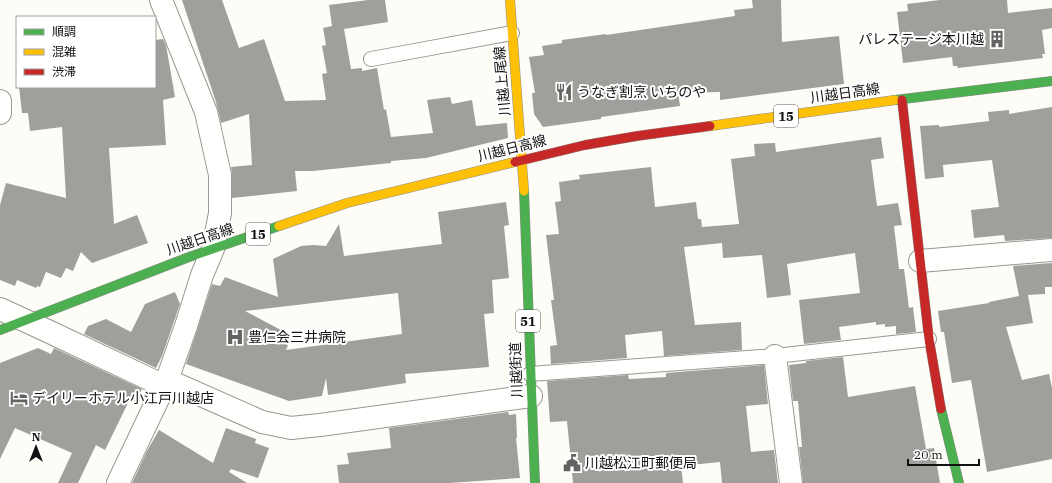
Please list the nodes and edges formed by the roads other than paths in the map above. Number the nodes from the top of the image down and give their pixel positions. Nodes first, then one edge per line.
1 (161, 0) edge
2 (510, 0) edge
3 (512, 33) junction
4 (371, 58) dead end
5 (1052, 81) edge
6 (902, 100) junction
7 (0, 101) edge
8 (0, 113) edge
9 (523, 160) junction
10 (213, 249) junction
11 (1052, 250) edge
12 (920, 261) junction
13 (0, 309) edge
14 (25, 321) junction
15 (0, 330) edge
16 (929, 339) junction
17 (775, 356) junction
18 (165, 383) junction
19 (531, 385) junction
20 (118, 483) edge
21 (535, 483) edge
22 (791, 483) edge
23 (959, 483) edge

1 - 10 street
2 - 3 main road, 川越上尾線 / 51
3 - 4 lane
3 - 9 main road, 川越上尾線 / 51
5 - 6 main road, 川越日高線 / 15
6 - 9 main road, 川越日高線 / 15
6 - 12 main road
7 - 8 street
9 - 10 main road, 川越日高線 / 15
9 - 19 main road, 川越街道 / 51
10 - 14 main road, 川越日高線 / 15
10 - 18 street
11 - 12 street
12 - 16 main road
13 - 14 street
14 - 15 main road, 川越日高線 / 15
14 - 18 street
16 - 17 lane
16 - 23 main road
17 - 19 lane
17 - 22 street
18 - 19 street
18 - 20 street
19 - 21 main road, 川越街道 / 51

